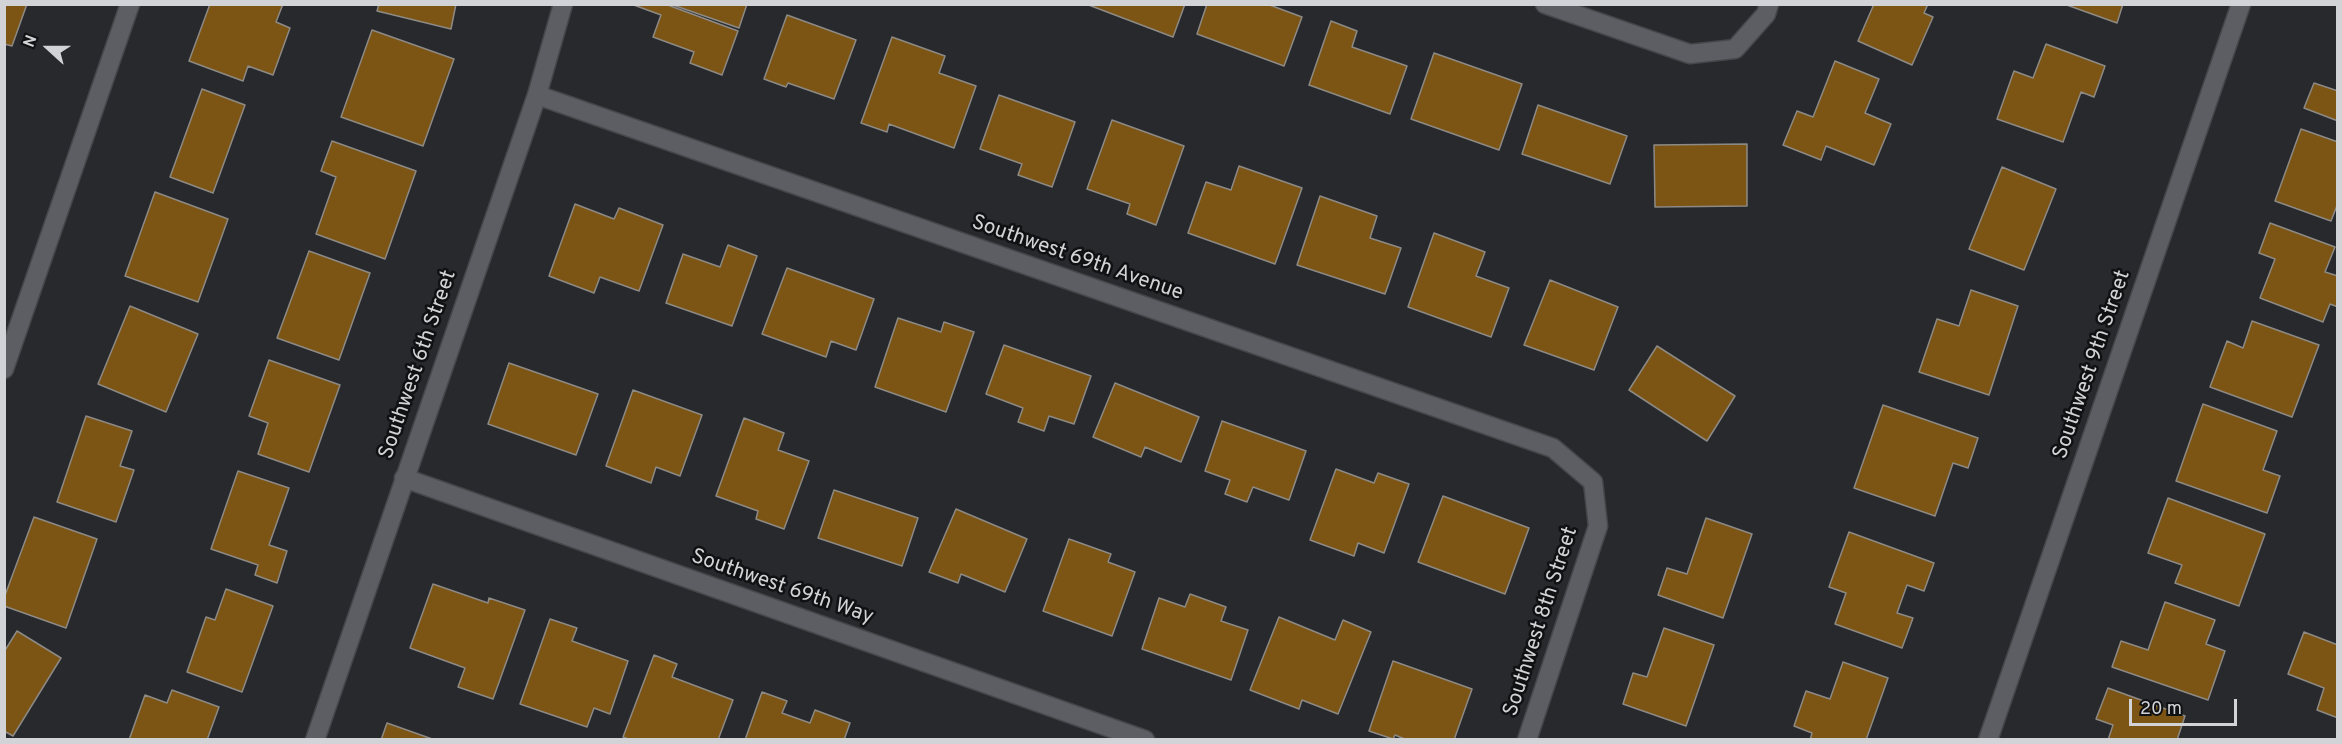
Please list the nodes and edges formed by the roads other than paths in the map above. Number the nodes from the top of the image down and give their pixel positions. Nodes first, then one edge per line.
1 (130, 4) edge
2 (563, 4) edge
3 (1545, 4) edge
4 (1769, 4) edge
5 (2241, 4) edge
6 (537, 95) junction
7 (4, 369) edge
8 (404, 478) junction
9 (1593, 482) joint
10 (315, 740) edge
11 (1145, 740) edge
12 (1527, 740) edge
13 (1988, 740) edge

1 - 7 street
2 - 6 street, Southwest 6th Street
3 - 4 street
5 - 13 street, Southwest 9th Street
6 - 8 street, Southwest 6th Street
6 - 9 street, Southwest 69th Avenue
8 - 10 street, Southwest 6th Street
8 - 11 street, Southwest 69th Way
9 - 12 street, Southwest 8th Street

